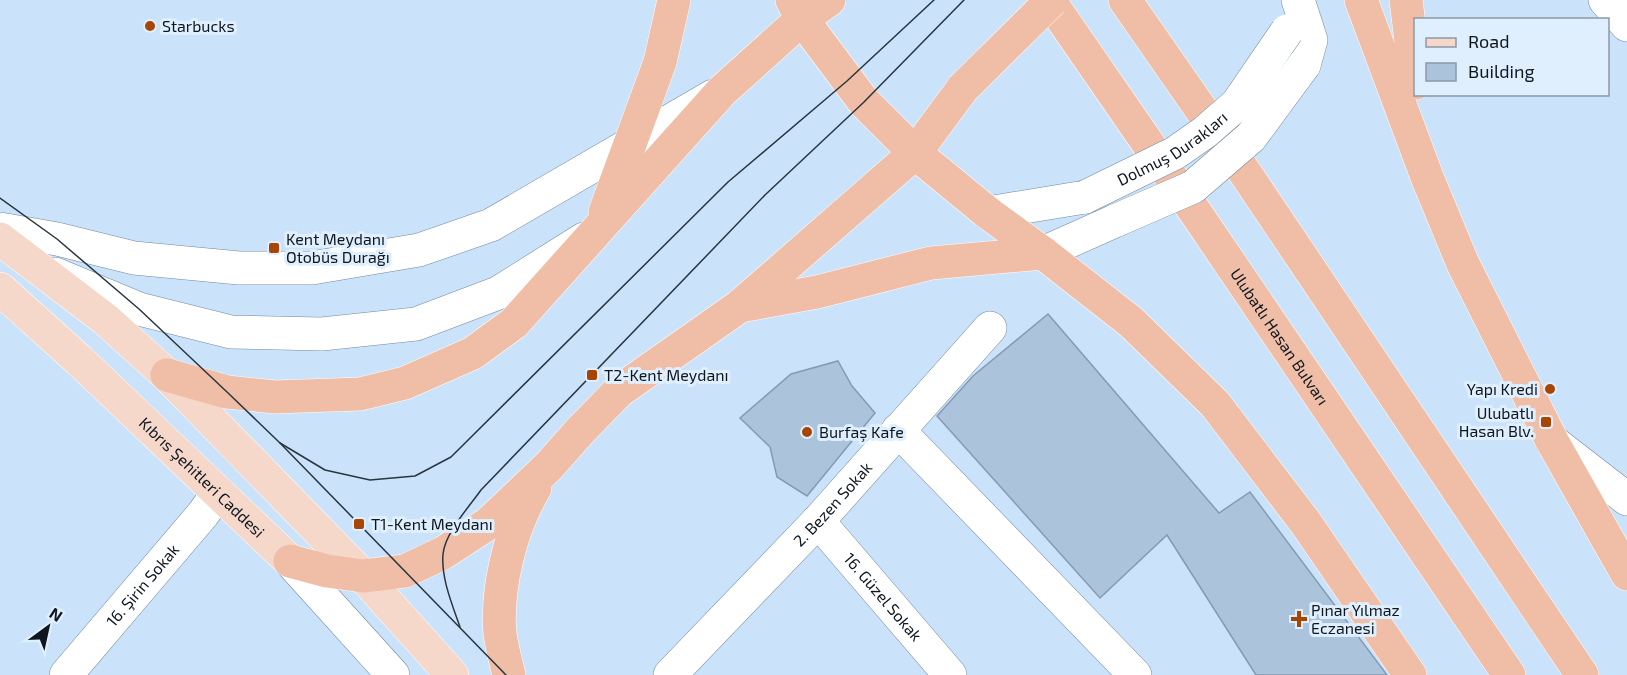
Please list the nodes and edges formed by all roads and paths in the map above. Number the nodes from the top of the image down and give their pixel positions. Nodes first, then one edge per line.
1 (674, 0) edge
2 (829, 0) edge
3 (1051, 0) edge
4 (1125, 0) edge
5 (1406, 0) edge
6 (1605, 0) edge
7 (1368, 8) edge
8 (797, 10) edge
9 (1293, 10) edge
10 (1627, 25) edge
11 (1414, 66) edge
12 (722, 91) junction
13 (1417, 96) edge
14 (630, 145) junction
15 (915, 153) junction
16 (1427, 177) junction
17 (988, 213) junction
18 (0, 229) edge
19 (598, 230) junction
20 (0, 239) edge
21 (1043, 253) junction
22 (34, 265) junction
23 (0, 289) edge
24 (740, 306) junction
25 (990, 328) dead end
26 (167, 375) junction
27 (898, 430) junction
28 (1552, 441) junction
29 (549, 466) junction
30 (218, 493) junction
31 (1627, 499) edge
32 (818, 521) junction
33 (290, 561) junction
34 (1627, 574) edge
35 (363, 576) junction
36 (66, 675) edge
37 (393, 675) edge
38 (452, 675) edge
39 (509, 675) edge
40 (670, 675) edge
41 (950, 675) edge
42 (1135, 675) edge
43 (1410, 675) edge
44 (1509, 675) edge
45 (1582, 675) edge

1 - 14 highway
2 - 8 highway
3 - 15 highway, bridge
3 - 44 highway, Ulubatlı Hasan Bulvarı
4 - 45 highway
5 - 11 highway
6 - 10 street
7 - 16 highway
8 - 12 highway
8 - 15 highway
9 - 17 street, Dolmuş Durakları, bridge
9 - 21 street, Dolmuş Durakları, bridge
12 - 14 street
12 - 19 highway
13 - 16 highway
14 - 18 street
14 - 19 highway
15 - 17 highway
15 - 24 highway
16 - 28 highway
17 - 21 highway
19 - 22 street
19 - 26 highway
20 - 22 main road
21 - 24 highway
21 - 43 highway
22 - 26 main road
23 - 30 main road, Kıbrıs Şehitleri Caddesi
24 - 29 highway
25 - 27 street, 2. Bezen Sokak
26 - 35 main road
27 - 32 street, 2. Bezen Sokak
27 - 42 street
28 - 31 street
28 - 34 highway
29 - 35 highway
29 - 39 highway
30 - 33 main road, Kıbrıs Şehitleri Caddesi
30 - 36 street, 16. Şirin Sokak
32 - 40 street, 2. Bezen Sokak
32 - 41 street, 16. Güzel Sokak
33 - 35 highway
33 - 37 street, Kıbrıs Şehitleri Caddesi
35 - 38 main road

